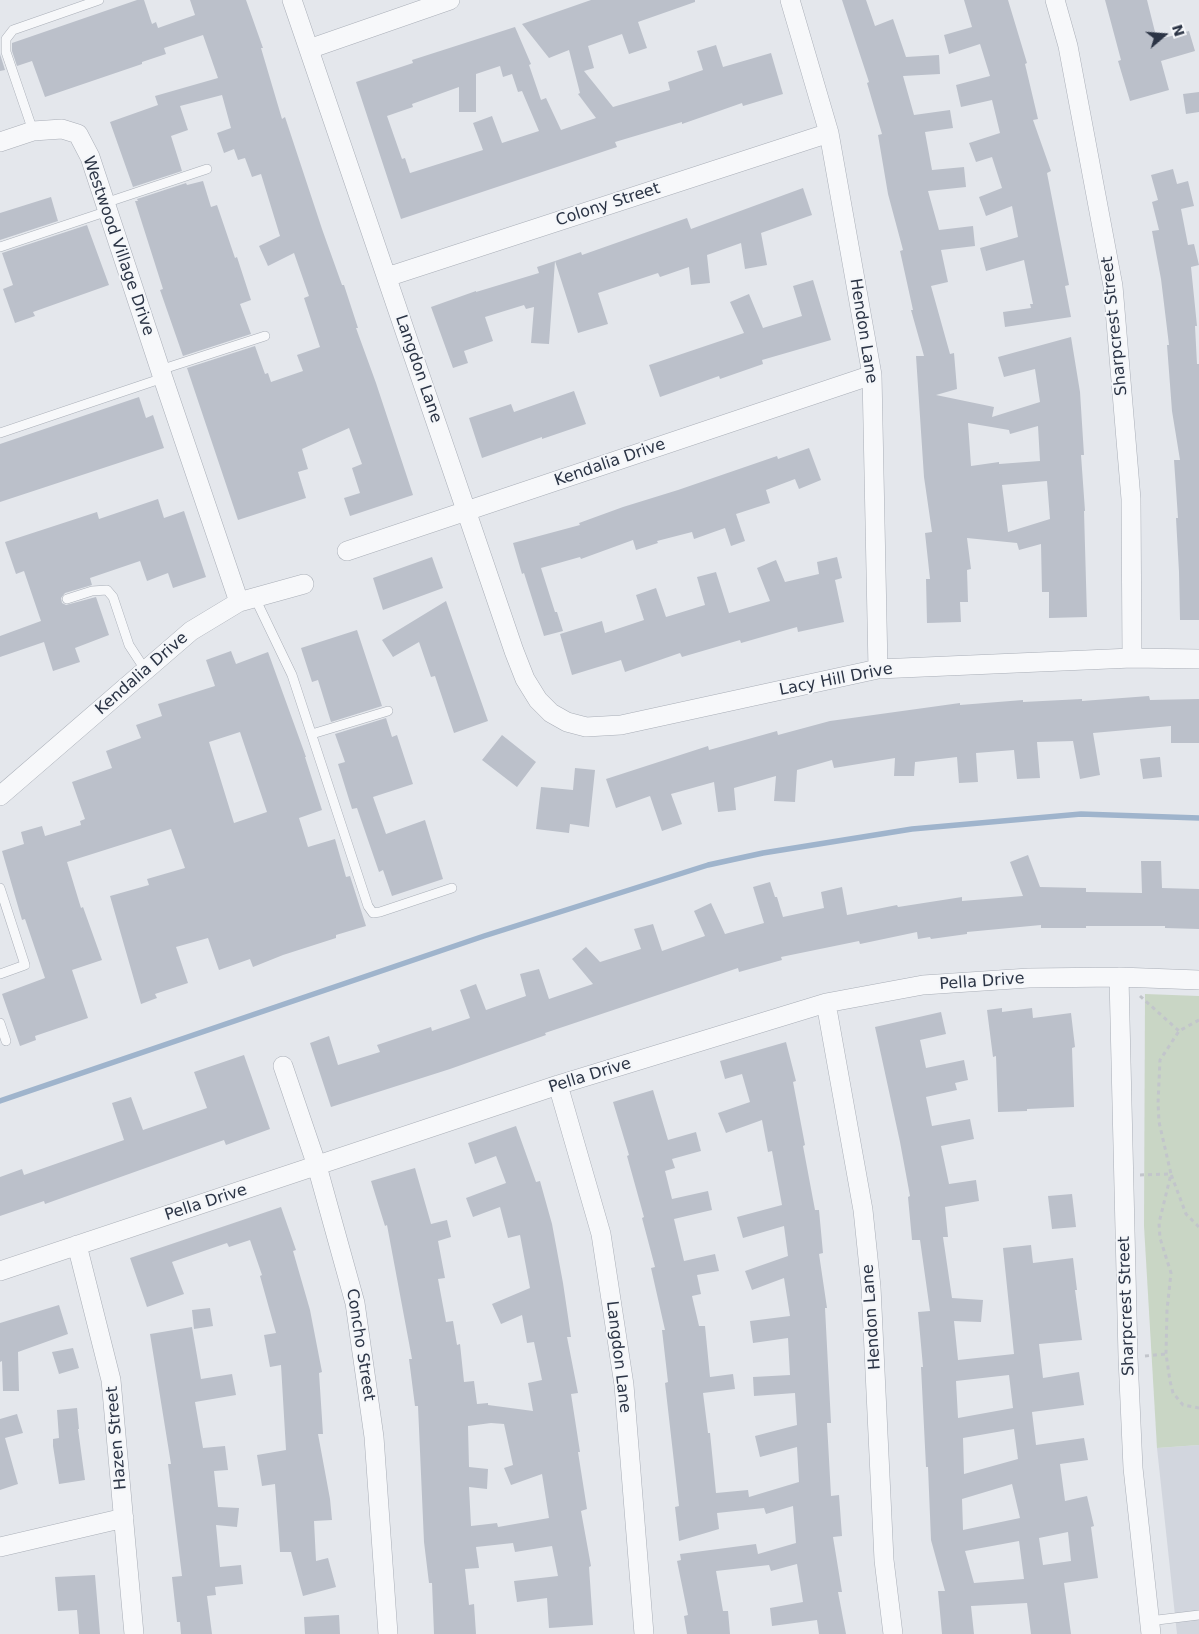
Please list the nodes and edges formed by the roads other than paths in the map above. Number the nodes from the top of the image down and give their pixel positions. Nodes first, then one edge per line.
1 (99, 0) edge
2 (292, 0) edge
3 (450, 0) edge
4 (790, 0) edge
5 (1055, 0) edge
6 (309, 49) junction
7 (33, 131) junction
8 (828, 133) junction
9 (0, 142) edge
10 (207, 169) dead end
11 (106, 207) junction
12 (0, 247) edge
13 (387, 277) junction
14 (265, 336) dead end
15 (161, 374) junction
16 (872, 375) junction
17 (0, 433) edge
18 (467, 511) junction
19 (347, 551) dead end
20 (304, 584) dead end
21 (67, 599) dead end
22 (247, 600) junction
23 (1132, 658) junction
24 (1199, 659) edge
25 (878, 669) junction
26 (146, 670) junction
27 (388, 711) dead end
28 (567, 722) joint
29 (312, 734) junction
30 (0, 796) edge
31 (0, 888) edge
32 (452, 888) dead end
33 (0, 974) edge
34 (1120, 977) junction
35 (1199, 980) edge
36 (826, 1003) junction
37 (0, 1023) edge
38 (6, 1041) dead end
39 (283, 1066) dead end
40 (558, 1085) junction
41 (317, 1166) junction
42 (77, 1246) junction
43 (0, 1271) edge
44 (124, 1518) junction
45 (0, 1547) edge
46 (1199, 1615) edge
47 (1150, 1628) edge
48 (134, 1634) edge
49 (388, 1634) edge
50 (644, 1634) edge
51 (893, 1634) edge

1 - 7 lane
2 - 6 street, Langdon Lane
3 - 6 street
4 - 8 street, Hendon Lane
5 - 23 street, Sharpcrest Street
6 - 13 street, Langdon Lane
7 - 9 street, Westwood Village Drive
7 - 11 street, Westwood Village Drive
8 - 13 street, Colony Street
8 - 16 street, Hendon Lane
10 - 11 lane
11 - 12 lane
11 - 15 street, Westwood Village Drive
13 - 18 street, Langdon Lane
14 - 15 lane
15 - 17 lane
15 - 22 street, Westwood Village Drive
16 - 18 street, Kendalia Drive
16 - 25 street, Hendon Lane
18 - 19 street, Kendalia Drive
18 - 28 street, Langdon Lane
20 - 22 street, Kendalia Drive
21 - 26 lane
22 - 26 street, Kendalia Drive
22 - 29 lane
23 - 24 street, Lacy Hill Drive
23 - 25 street, Lacy Hill Drive
25 - 28 street, Lacy Hill Drive
26 - 30 street, Kendalia Drive
27 - 29 lane
29 - 32 lane
31 - 33 lane
34 - 35 street, Pella Drive
34 - 36 street, Pella Drive
34 - 47 street, Sharpcrest Street
36 - 40 street, Pella Drive
36 - 51 street, Hendon Lane
37 - 38 lane
39 - 41 street, Concho Street
40 - 41 street, Pella Drive
40 - 50 street, Langdon Lane
41 - 42 street, Pella Drive
41 - 49 street, Concho Street
42 - 43 street, Pella Drive
42 - 44 street, Hazen Street
44 - 45 street
44 - 48 street, Hazen Street
46 - 47 lane

